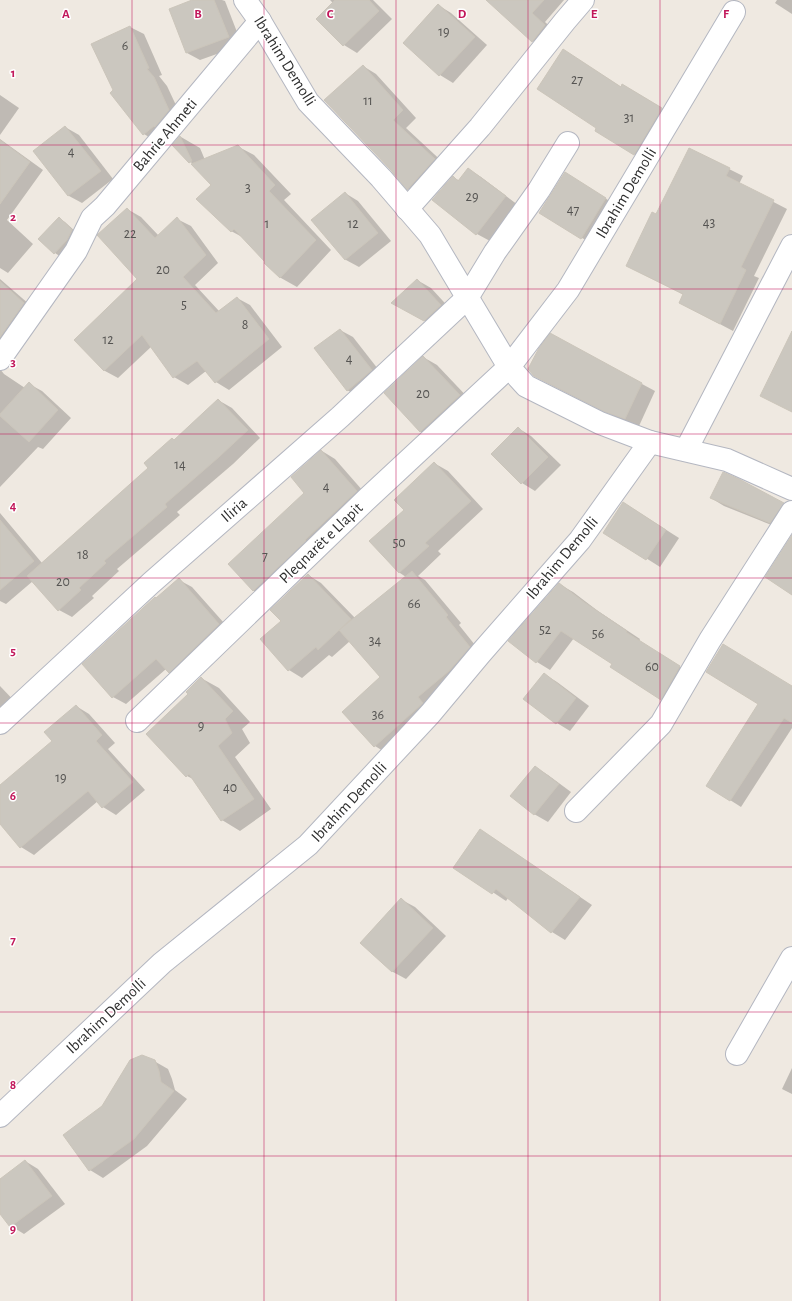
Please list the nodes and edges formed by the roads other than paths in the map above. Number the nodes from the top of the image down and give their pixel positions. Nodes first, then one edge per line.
1 (245, 0) edge
2 (583, 0) edge
3 (734, 12) dead end
4 (260, 21) junction
5 (568, 143) dead end
6 (407, 208) junction
7 (792, 246) edge
8 (467, 298) junction
9 (0, 359) edge
10 (509, 367) junction
11 (650, 442) junction
12 (686, 450) junction
13 (792, 489) edge
14 (792, 512) edge
15 (137, 721) dead end
16 (0, 723) edge
17 (576, 811) dead end
18 (792, 958) edge
19 (737, 1054) dead end
20 (0, 1116) edge

1 - 4 street, Ibrahim Demolli
2 - 6 street
3 - 10 street, Ibrahim Demolli
4 - 6 street, Ibrahim Demolli
4 - 9 street, Bahrie Ahmeti
5 - 8 street
6 - 8 street, Ibrahim Demolli
7 - 12 street
8 - 10 street, Ibrahim Demolli
8 - 16 street, Iliria
10 - 11 street, Ibrahim Demolli
10 - 15 street, Pleqnarët e Llapit
11 - 12 street, Ibrahim Demolli
11 - 20 street, Ibrahim Demolli
12 - 13 street, Ibrahim Demolli
14 - 17 street
18 - 19 street

